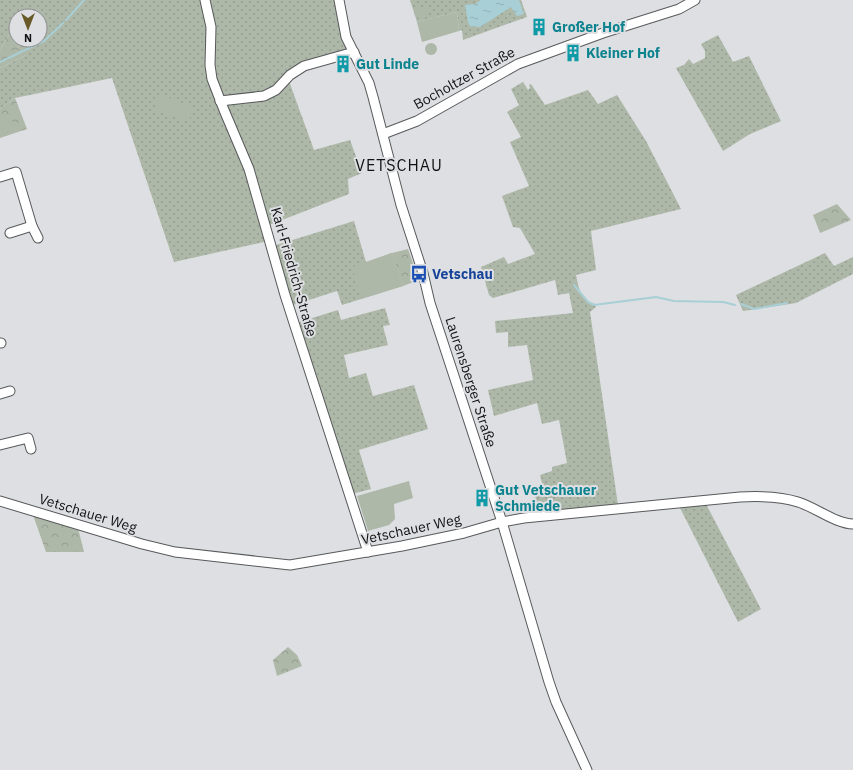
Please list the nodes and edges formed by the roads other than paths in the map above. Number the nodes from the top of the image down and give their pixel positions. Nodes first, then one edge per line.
1 (205, 0) edge
2 (339, 0) edge
3 (695, 0) edge
4 (354, 52) junction
5 (220, 101) junction
6 (383, 134) junction
7 (0, 177) edge
8 (32, 226) junction
9 (10, 233) dead end
10 (38, 238) dead end
11 (10, 391) dead end
12 (0, 394) edge
13 (0, 445) edge
14 (30, 449) dead end
15 (0, 501) edge
16 (502, 522) junction
17 (853, 524) edge
18 (368, 552) junction
19 (587, 770) edge

1 - 5 street, Karl-Friedrich-Straße
2 - 4 street, Laurensberger Straße
3 - 6 street, Bocholtzer Straße
4 - 5 street
4 - 6 street, Laurensberger Straße
5 - 18 street, Karl-Friedrich-Straße
6 - 16 street, Laurensberger Straße
7 - 8 street
8 - 9 street
8 - 10 street
11 - 12 street
13 - 14 street
15 - 18 street, Vetschauer Weg
16 - 17 street, Vetschauer Weg
16 - 18 street, Vetschauer Weg
16 - 19 street, Laurensberger Straße

